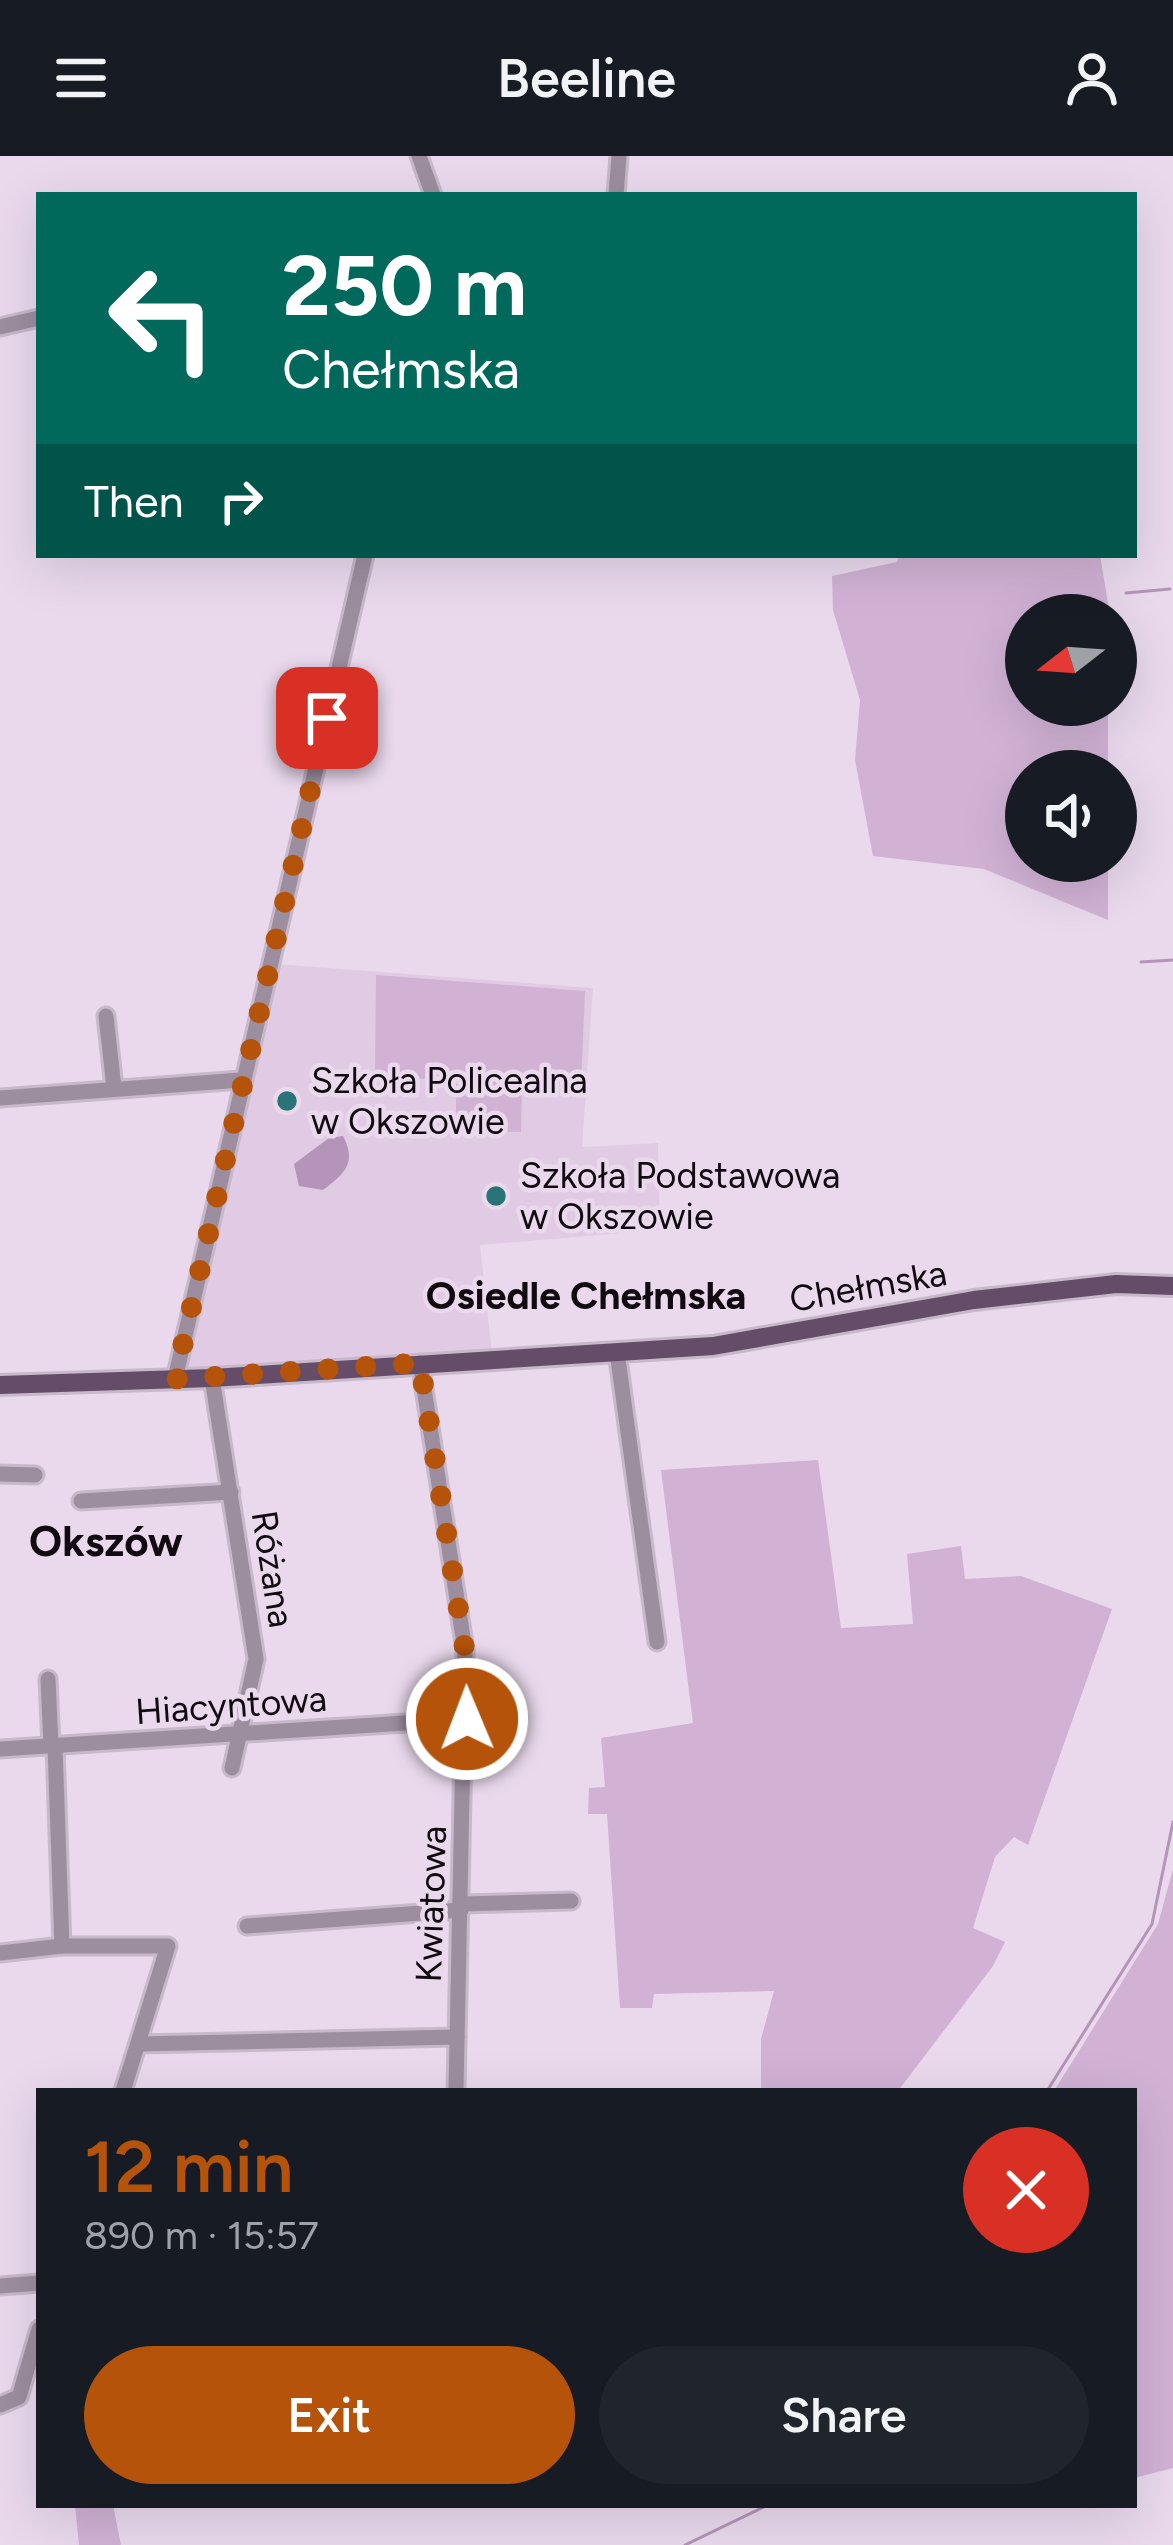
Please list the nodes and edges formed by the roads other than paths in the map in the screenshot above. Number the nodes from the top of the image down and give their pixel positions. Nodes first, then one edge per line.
1 (418, 156) edge
2 (620, 156) edge
3 (432, 192) edge
4 (616, 192) edge
5 (36, 318) edge
6 (0, 327) edge
7 (364, 558) edge
8 (106, 1016) dead end
9 (241, 1080) junction
10 (114, 1088) junction
11 (0, 1098) edge
12 (1173, 1286) edge
13 (616, 1352) junction
14 (420, 1363) junction
15 (212, 1378) junction
16 (175, 1379) junction
17 (0, 1385) edge
18 (0, 1474) edge
19 (35, 1474) dead end
20 (231, 1492) junction
21 (81, 1501) dead end
22 (657, 1642) dead end
23 (48, 1679) dead end
24 (467, 1719) junction
25 (242, 1732) junction
26 (53, 1747) junction
27 (0, 1749) edge
28 (232, 1768) dead end
29 (571, 1901) dead end
30 (461, 1907) junction
31 (247, 1926) dead end
32 (62, 1946) junction
33 (0, 1953) edge
34 (458, 2037) junction
35 (138, 2044) junction
36 (123, 2088) edge
37 (456, 2088) edge
38 (36, 2283) edge
39 (0, 2286) edge
40 (36, 2339) edge
41 (0, 2405) edge

1 - 3 street
2 - 4 street
5 - 6 street
7 - 9 street
8 - 10 street
9 - 10 street
9 - 16 street
10 - 11 street
12 - 13 main road, Chełmska
13 - 14 main road, Chełmska
13 - 22 street
14 - 15 main road, Chełmska
14 - 24 street, Kwiatowa
15 - 16 main road, Chełmska
15 - 20 street, Różana
16 - 17 main road, Chełmska
18 - 19 street
20 - 21 street
20 - 25 street, Różana
23 - 26 street
24 - 25 street, Hiacyntowa
24 - 30 street, Kwiatowa
25 - 26 street, Hiacyntowa
25 - 28 street, Różana
26 - 27 street, Hiacyntowa
26 - 32 street
29 - 30 street
30 - 31 street
30 - 34 street, Kwiatowa
32 - 33 street
32 - 35 street
34 - 35 street
34 - 37 street, Kwiatowa
35 - 36 street
38 - 39 street
40 - 41 street

